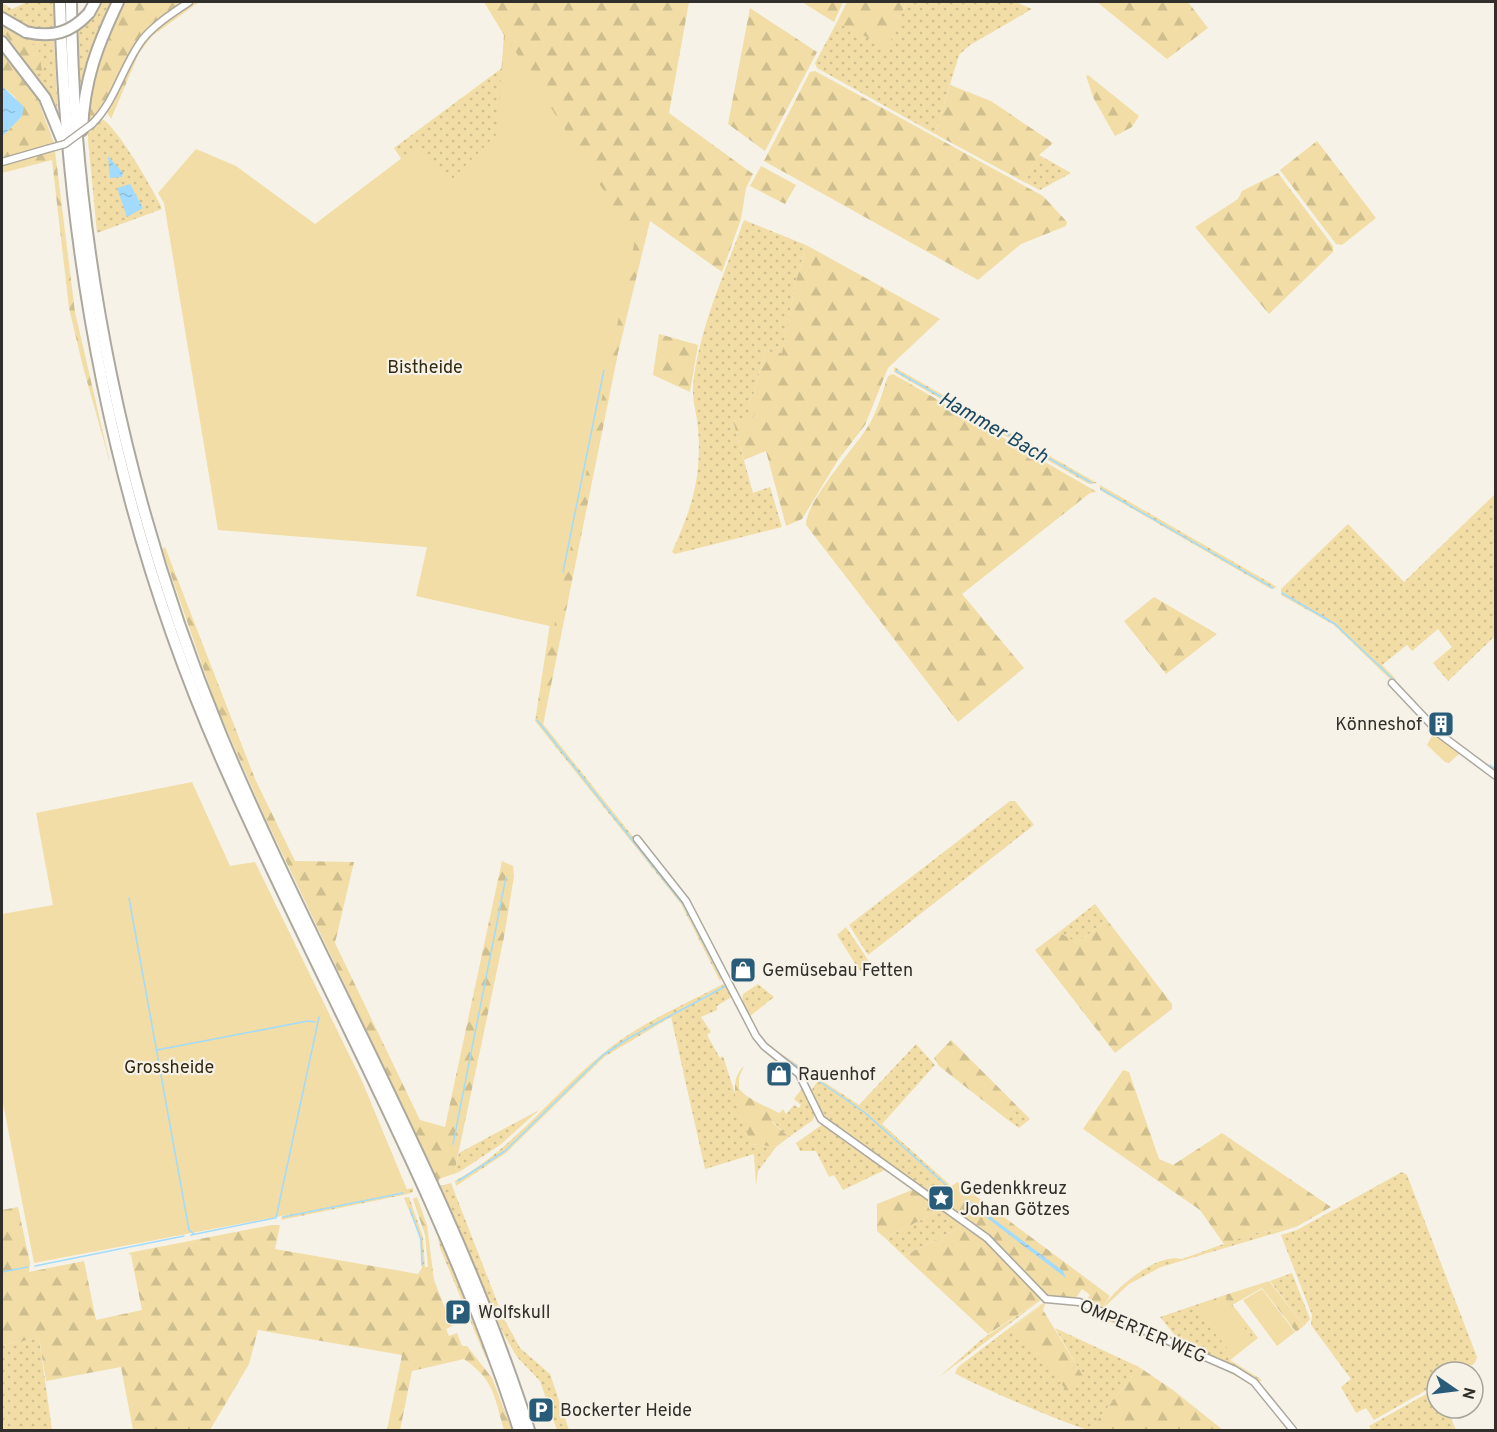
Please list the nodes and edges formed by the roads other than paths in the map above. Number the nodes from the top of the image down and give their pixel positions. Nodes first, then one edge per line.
1 (60, 2) edge
2 (70, 2) edge
3 (95, 2) edge
4 (116, 2) edge
5 (189, 2) edge
6 (2, 18) edge
7 (2, 42) edge
8 (67, 153) junction
9 (2, 162) edge
10 (80, 170) junction
11 (1392, 683) dead end
12 (1496, 776) edge
13 (637, 840) dead end
14 (519, 1431) edge
15 (528, 1431) edge
16 (1293, 1431) edge

1 - 8 highway
2 - 10 highway
3 - 6 highway, bridge
4 - 10 highway
5 - 9 street, bridge
7 - 8 highway
8 - 14 highway
10 - 15 highway
11 - 12 street
13 - 16 street, OMPERTER WEG

